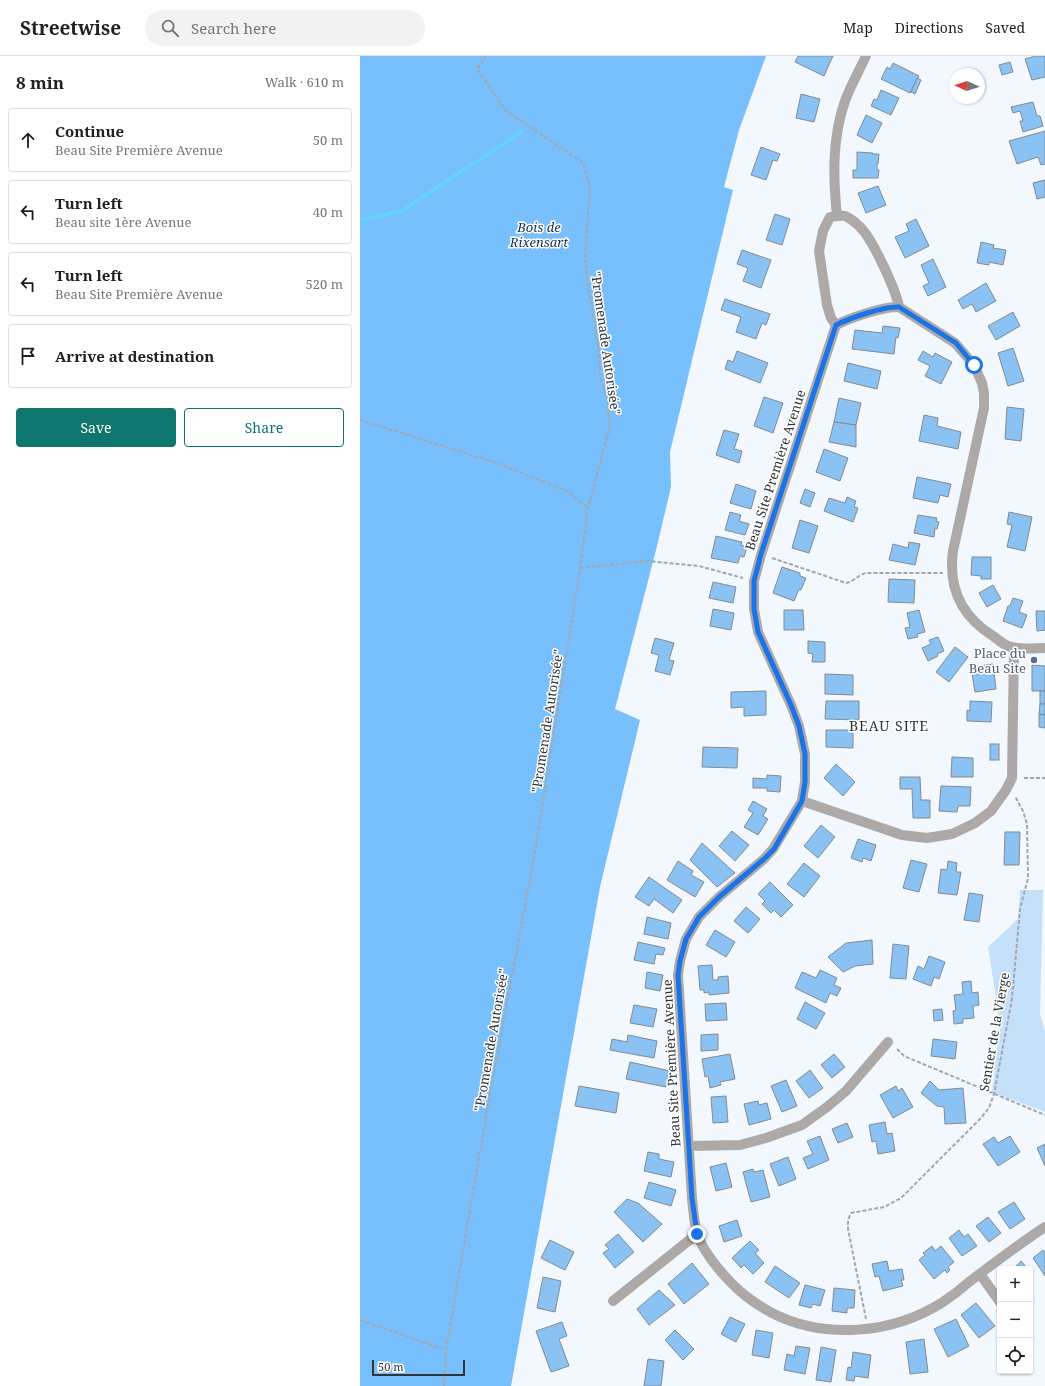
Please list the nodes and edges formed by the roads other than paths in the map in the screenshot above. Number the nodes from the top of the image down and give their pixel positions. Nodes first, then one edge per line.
1 (866, 56) edge
2 (837, 216) junction
3 (899, 307) junction
4 (836, 325) junction
5 (1014, 648) junction
6 (1045, 648) edge
7 (802, 801) junction
8 (888, 1042) road end
9 (689, 1146) junction
10 (1045, 1227) edge
11 (697, 1234) junction
12 (980, 1274) junction
13 (997, 1298) edge
14 (613, 1301) dead end

1 - 2 street
2 - 3 street
2 - 4 street
3 - 4 street
3 - 5 street
4 - 7 street, Beau Site Première Avenue
5 - 6 street
5 - 7 street
7 - 9 street, Beau Site Première Avenue
8 - 9 street
9 - 11 street, Beau Site Première Avenue
10 - 12 street, Beau Site Première Avenue
11 - 12 street, Beau Site Première Avenue
11 - 14 street
12 - 13 street

